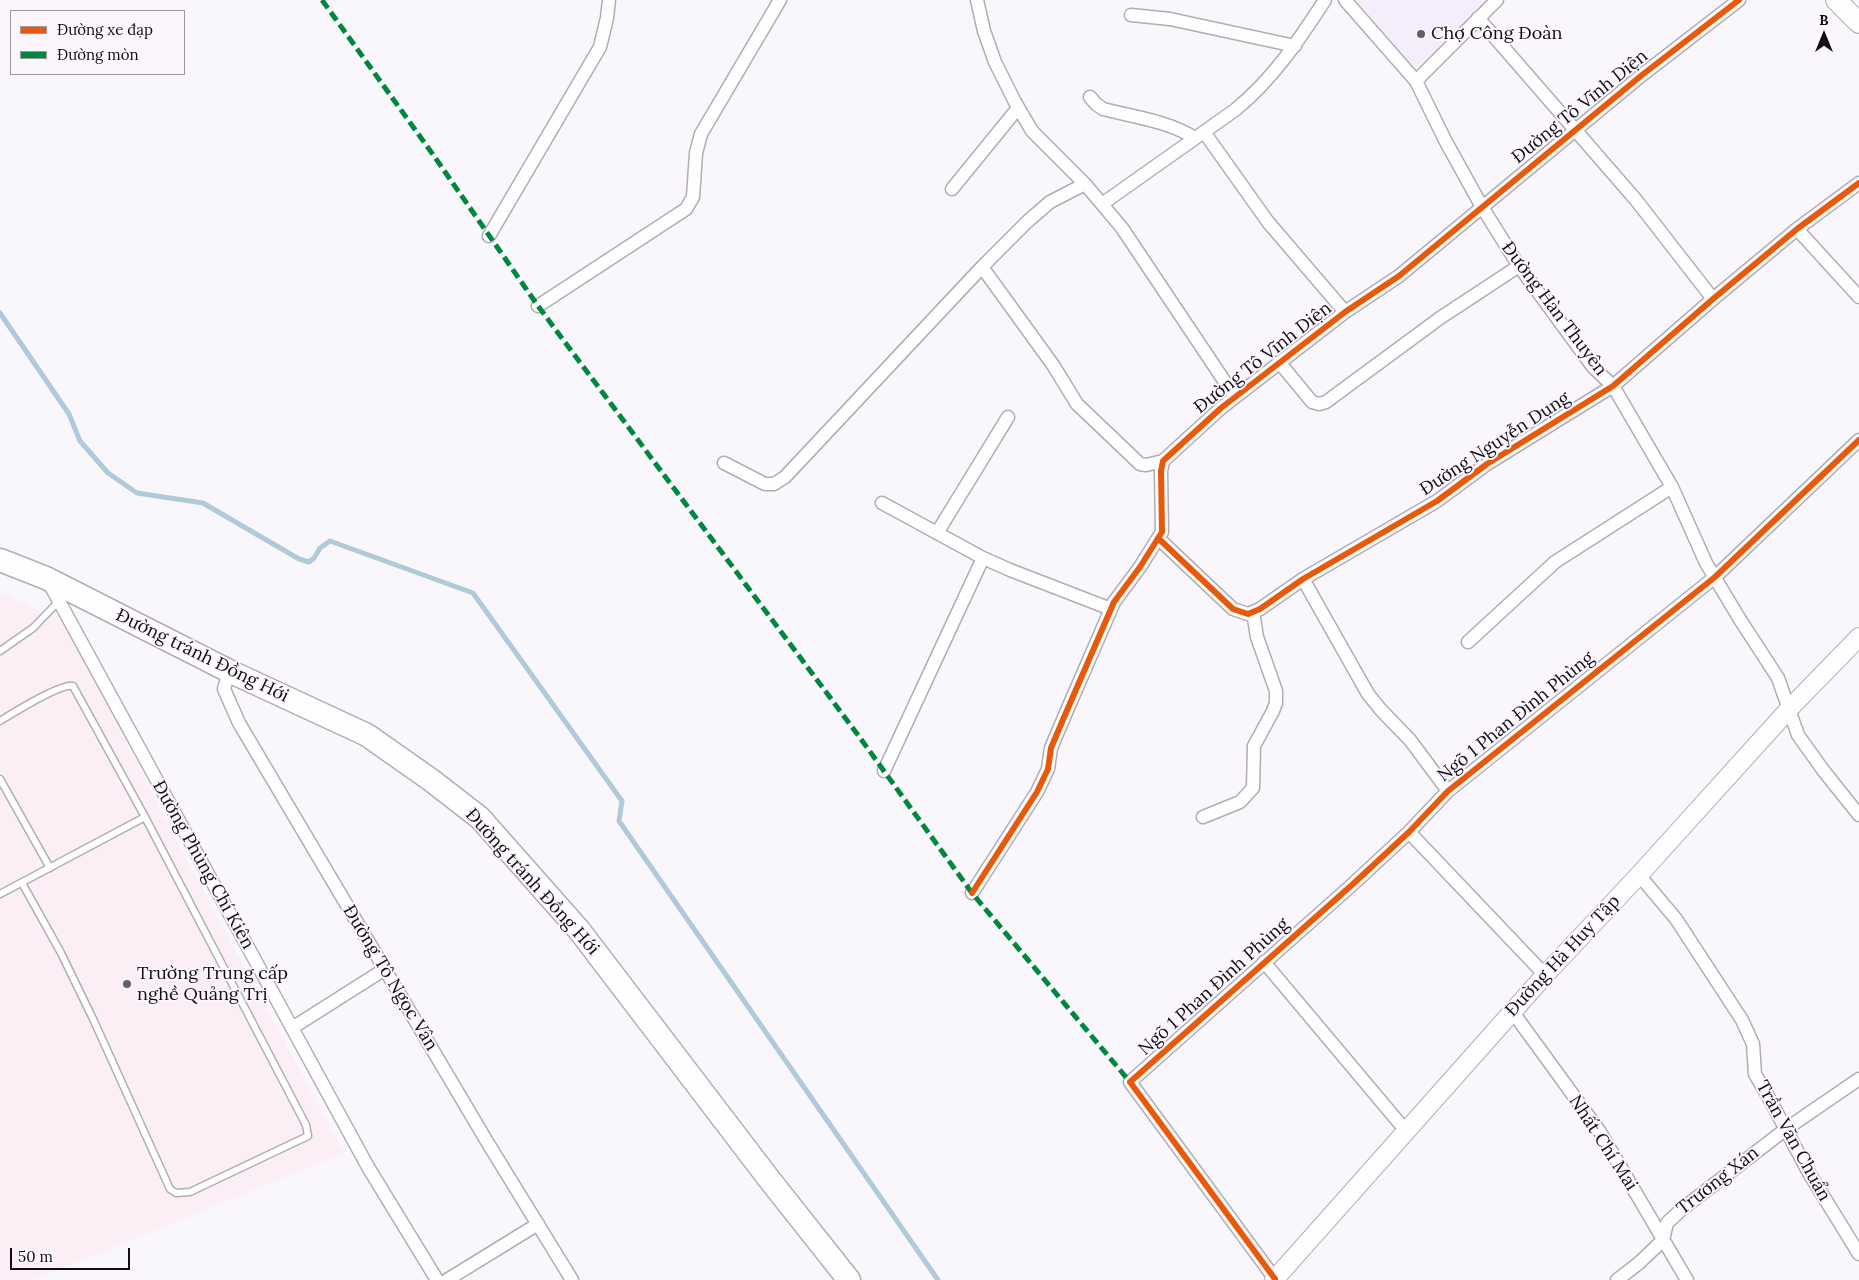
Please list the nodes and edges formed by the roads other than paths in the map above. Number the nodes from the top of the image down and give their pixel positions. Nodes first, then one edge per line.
1 (609, 0) edge
2 (780, 0) edge
3 (977, 0) edge
4 (1325, 0) edge
5 (1345, 0) edge
6 (1497, 0) edge
7 (1739, 0) edge
8 (1836, 0) edge
9 (1132, 15) dead end
10 (1478, 18) junction
11 (1859, 23) edge
12 (1295, 46) junction
13 (1416, 81) junction
14 (1090, 97) dead end
15 (1018, 108) junction
16 (1575, 129) junction
17 (1200, 135) junction
18 (1859, 183) edge
19 (1085, 184) junction
20 (952, 189) dead end
21 (1102, 204) junction
22 (1482, 207) junction
23 (1797, 229) junction
24 (489, 236) dead end
25 (1519, 266) junction
26 (982, 267) junction
27 (1859, 297) edge
28 (1712, 299) junction
29 (538, 306) dead end
30 (1345, 312) junction
31 (1279, 362) junction
32 (1613, 386) junction
33 (1236, 397) junction
34 (1008, 417) dead end
35 (1859, 440) edge
36 (1163, 461) junction
37 (724, 463) dead end
38 (1672, 487) junction
39 (882, 503) dead end
40 (937, 534) junction
41 (1158, 538) junction
42 (983, 558) junction
43 (0, 560) edge
44 (1715, 577) junction
45 (46, 578) junction
46 (1303, 579) junction
47 (59, 601) junction
48 (1111, 609) junction
49 (1253, 612) junction
50 (1468, 642) dead end
51 (1857, 645) edge
52 (0, 651) edge
53 (229, 671) junction
54 (1790, 708) junction
55 (0, 721) edge
56 (884, 771) dead end
57 (0, 779) edge
58 (1448, 791) junction
59 (1859, 815) edge
60 (145, 817) junction
61 (1204, 817) dead end
62 (1409, 832) junction
63 (50, 868) junction
64 (1638, 875) junction
65 (22, 883) junction
66 (972, 893) dead end
67 (0, 894) edge
68 (1264, 962) junction
69 (385, 969) junction
70 (1545, 975) junction
71 (1512, 1011) junction
72 (292, 1028) junction
73 (1859, 1079) edge
74 (1786, 1128) junction
75 (1406, 1132) junction
76 (538, 1224) junction
77 (1663, 1240) junction
78 (1859, 1254) edge
79 (1274, 1279) edge
80 (437, 1280) edge
81 (448, 1280) edge
82 (572, 1280) edge
83 (848, 1280) edge
84 (1617, 1280) edge
85 (1687, 1280) edge

1 - 24 street
2 - 29 street
3 - 15 street
4 - 12 street
5 - 13 street, Đường Hàn Thuyên
6 - 10 street
7 - 16 street, Đường Tô Vĩnh Diện
8 - 11 main road
9 - 12 street
10 - 13 street
10 - 16 street
12 - 17 street
13 - 22 street, Đường Hàn Thuyên
14 - 17 street
15 - 19 street
15 - 20 street
16 - 22 street, Đường Tô Vĩnh Diện
16 - 28 street
17 - 21 street
17 - 30 street
18 - 23 street, Đường Nguyễn Dụng
19 - 21 street
19 - 26 street
21 - 33 street
22 - 25 street, Đường Hàn Thuyên
22 - 30 street, Đường Tô Vĩnh Diện
23 - 27 street
23 - 28 street, Đường Nguyễn Dụng
25 - 31 street
25 - 32 street, Đường Hàn Thuyên
26 - 36 street
26 - 37 street
28 - 32 street, Đường Nguyễn Dụng
30 - 31 street, Đường Tô Vĩnh Diện
31 - 33 street, Đường Tô Vĩnh Diện
32 - 38 street, Đường Hàn Thuyên
32 - 46 street, Đường Nguyễn Dụng
33 - 36 street, Đường Tô Vĩnh Diện
34 - 40 street
35 - 44 street, Ngõ 1 Phan Đình Phùng
36 - 41 street
38 - 44 street, Đường Hàn Thuyên
38 - 50 street
39 - 40 street
40 - 42 street
41 - 48 street
41 - 49 street
42 - 48 street
42 - 56 street
43 - 45 highway, Đường tránh Đồng Hới
44 - 54 street, Đường Hàn Thuyên
44 - 58 street, Ngõ 1 Phan Đình Phùng
45 - 47 street, Đường Phùng Chí Kiên
45 - 53 highway, Đường tránh Đồng Hới
46 - 49 street, Đường Nguyễn Dụng
46 - 58 street
47 - 52 lane
47 - 72 street, Đường Phùng Chí Kiên
48 - 66 street
49 - 61 street
51 - 54 main road, Đường Hà Huy Tập
53 - 69 street, Đường Tô Ngọc Vân
53 - 83 highway, Đường tránh Đồng Hới
54 - 59 street, Đường Hàn Thuyên
54 - 64 main road, Đường Hà Huy Tập
55 - 60 lane
57 - 63 lane
58 - 62 street, Ngõ 1 Phan Đình Phùng
60 - 63 lane
60 - 65 lane
62 - 68 street, Ngõ 1 Phan Đình Phùng
62 - 70 street
63 - 65 lane
64 - 70 main road, Đường Hà Huy Tập
64 - 74 street, Trần Văn Chuẩn
65 - 67 lane
68 - 75 street
68 - 79 street, Ngõ 1 Phan Đình Phùng
69 - 72 street
69 - 76 street, Đường Tô Ngọc Vân
70 - 71 main road, Đường Hà Huy Tập
71 - 75 main road, Đường Hà Huy Tập
71 - 77 street, Nhất Chí Mai
72 - 80 street, Đường Phùng Chí Kiên
73 - 74 street, Trương Xán
74 - 77 street, Trương Xán
74 - 78 street, Trần Văn Chuẩn
75 - 79 main road, Đường Hà Huy Tập
76 - 81 street
76 - 82 street, Đường Tô Ngọc Vân
77 - 84 street, Trương Xán
77 - 85 street, Nhất Chí Mai

